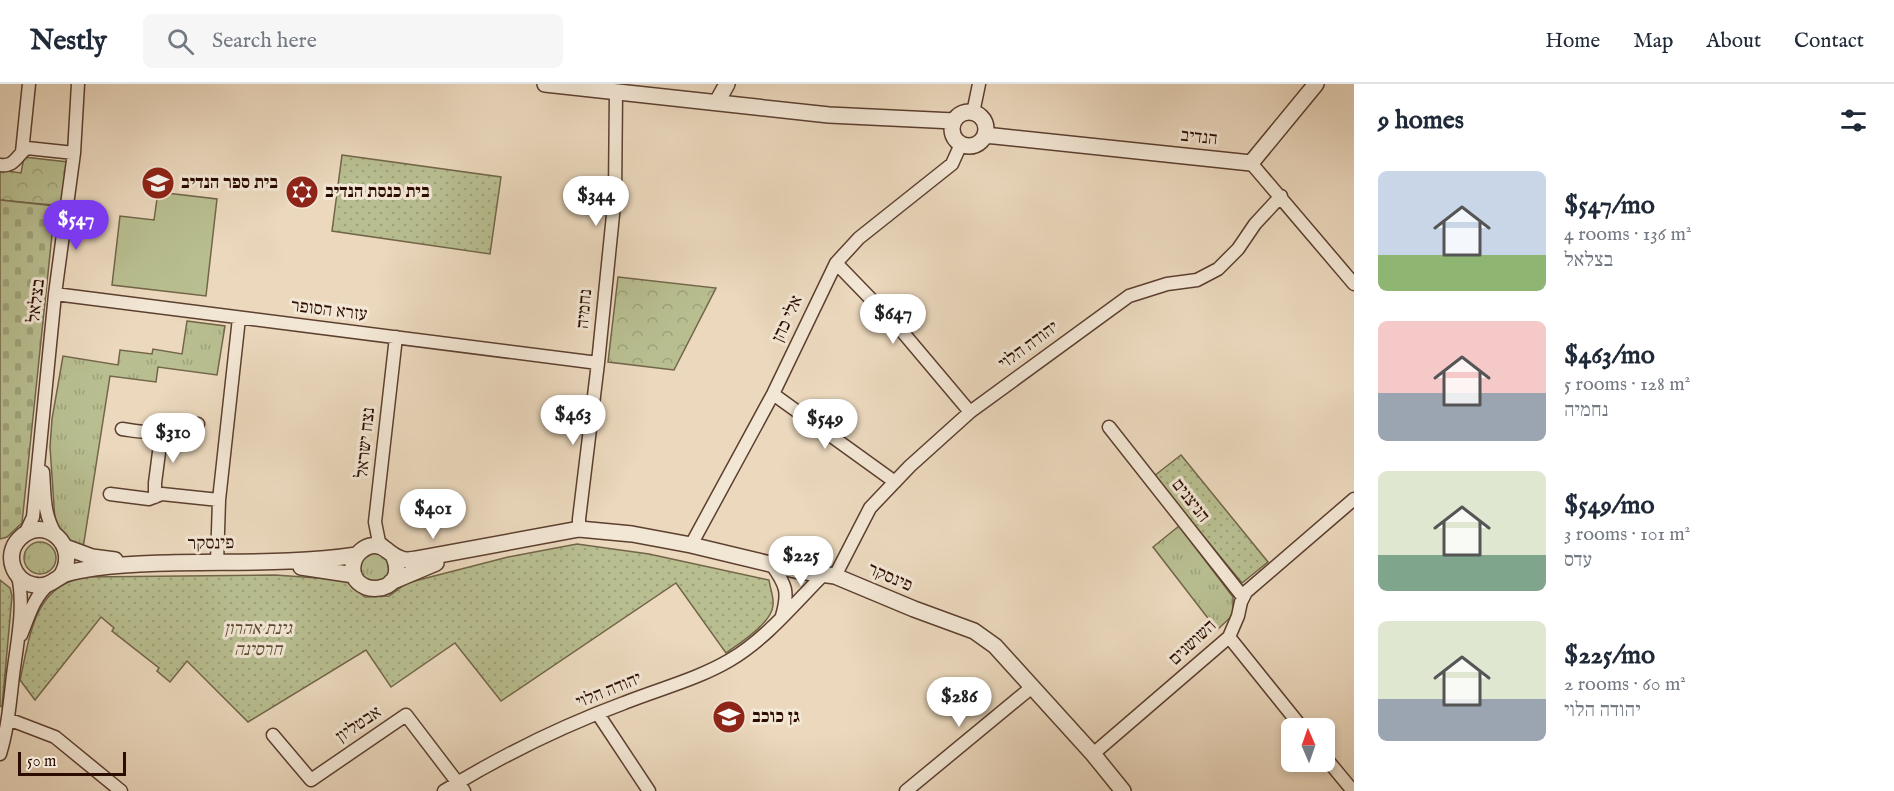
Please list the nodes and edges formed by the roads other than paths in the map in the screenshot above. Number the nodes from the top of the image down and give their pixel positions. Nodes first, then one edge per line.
1 (29, 84) edge
2 (78, 84) edge
3 (545, 84) edge
4 (727, 84) edge
5 (980, 84) edge
6 (1316, 84) edge
7 (616, 92) junction
8 (717, 102) junction
9 (973, 113) junction
10 (954, 121) junction
11 (985, 135) junction
12 (961, 144) junction
13 (22, 152) junction
14 (74, 153) junction
15 (1251, 163) junction
16 (0, 165) edge
17 (1281, 196) junction
18 (836, 263) junction
19 (1354, 284) edge
20 (55, 294) junction
21 (239, 318) junction
22 (396, 337) junction
23 (598, 363) junction
24 (773, 393) junction
25 (970, 412) junction
26 (42, 414) junction
27 (198, 424) dead end
28 (1109, 427) dead end
29 (122, 429) dead end
30 (162, 429) junction
31 (895, 482) junction
32 (110, 494) dead end
33 (155, 497) junction
34 (1354, 499) edge
35 (219, 500) junction
36 (579, 528) junction
37 (22, 537) junction
38 (61, 541) junction
39 (691, 545) junction
40 (0, 546) edge
41 (467, 551) junction
42 (390, 552) junction
43 (357, 555) junction
44 (0, 562) edge
45 (217, 563) junction
46 (272, 563) junction
47 (151, 564) junction
48 (772, 565) junction
49 (17, 574) junction
50 (354, 575) junction
51 (830, 575) junction
52 (55, 580) junction
53 (391, 582) junction
54 (1247, 593) junction
55 (782, 617) junction
56 (1229, 637) junction
57 (17, 644) junction
58 (1032, 687) junction
59 (598, 714) junction
60 (1294, 718) edge
61 (8, 719) junction
62 (273, 735) dead end
63 (0, 754) edge
64 (1093, 754) junction
65 (1335, 769) edge
66 (461, 787) edge
67 (121, 791) edge
68 (444, 791) edge
69 (649, 791) edge
70 (906, 791) edge
71 (1123, 791) edge
72 (1353, 791) edge

1 - 13 street
2 - 14 street, בצלאל
3 - 7 street
4 - 8 street
5 - 9 street
6 - 15 street
7 - 8 street
7 - 23 street, נחמיה
8 - 10 street
9 - 10 street
9 - 11 street
10 - 12 street
11 - 12 street
11 - 15 street, הנדיב
12 - 18 street, אלי כהן
13 - 14 street
13 - 16 street
14 - 20 street, בצלאל
15 - 17 street
17 - 19 street
17 - 25 street, יהודה הלוי
18 - 24 street, אלי כהן
18 - 25 street
20 - 21 street, עזרא הסופר
20 - 26 street, בצלאל
21 - 22 street, עזרא הסופר
21 - 35 street
22 - 23 street, עזרא הסופר
22 - 42 street, נצח ישראל
23 - 36 street, נחמיה
24 - 31 street
24 - 39 street, אלי כהן
25 - 31 street, יהודה הלוי
26 - 37 street, בצלאל
26 - 38 street, בצלאל
27 - 30 street
28 - 54 street, הניצנים
29 - 30 street
30 - 33 street
31 - 51 street, יהודה הלוי
32 - 33 street
33 - 35 street
34 - 54 street
35 - 45 street
36 - 39 street, פינסקר
36 - 41 street, פינסקר
37 - 38 street
37 - 40 street
37 - 49 street
38 - 47 street, פינסקר
38 - 52 street
39 - 48 street, פינסקר
41 - 42 street, פינסקר
41 - 53 street, פינסקר
42 - 43 street
42 - 53 street
43 - 46 street, פינסקר
43 - 50 street
44 - 49 street
45 - 46 street, פינסקר
45 - 47 street, פינסקר
46 - 50 street, פינסקר
47 - 52 street, פינסקר
48 - 51 street, פינסקר
48 - 55 street
49 - 52 street
49 - 57 street
50 - 53 street
51 - 55 street, יהודה הלוי
51 - 58 street, פינסקר
52 - 57 street
54 - 56 street, השושנים
55 - 59 street, יהודה הלוי
56 - 60 street
56 - 64 street, השושנים
57 - 61 street
58 - 64 street, פינסקר
58 - 70 street
59 - 66 street, יהודה הלוי
59 - 69 street
61 - 63 street
61 - 67 street
62 - 66 street, אבטליון
64 - 71 street, פינסקר
65 - 72 street
66 - 68 street, יהודה הלוי

